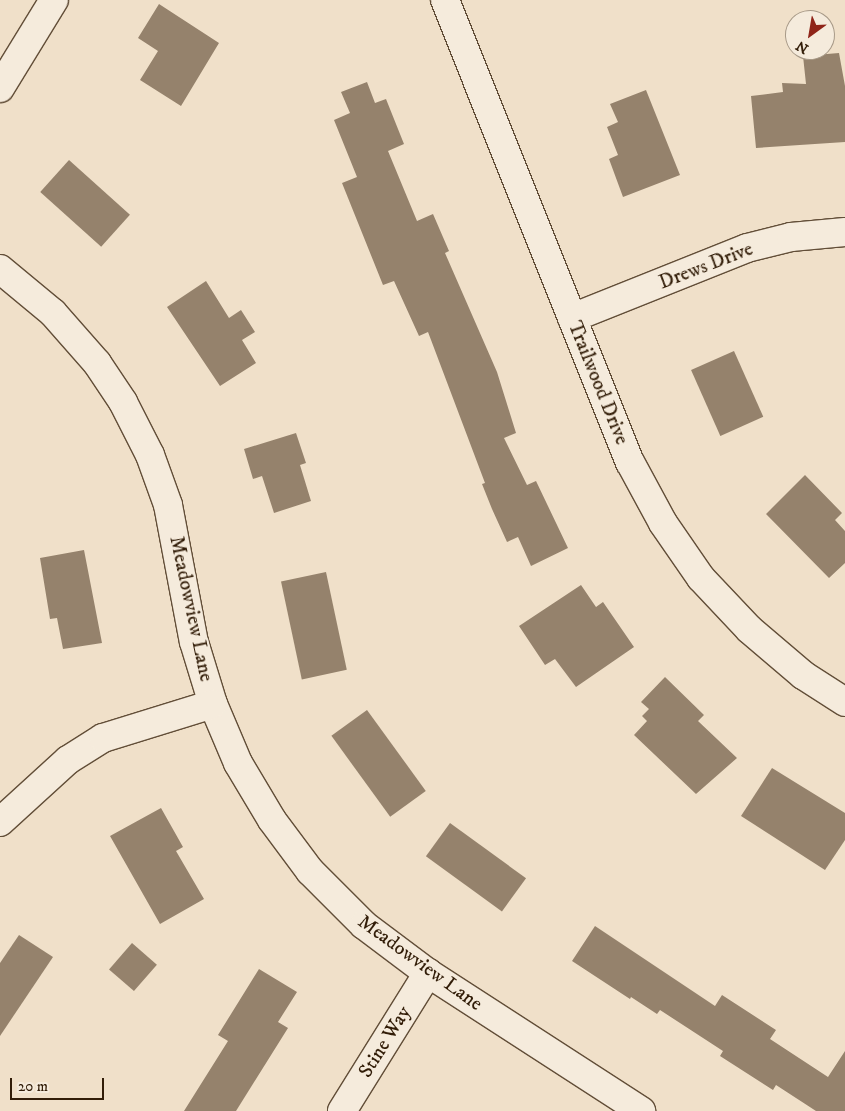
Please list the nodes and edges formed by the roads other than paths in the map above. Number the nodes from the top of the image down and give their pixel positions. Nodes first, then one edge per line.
1 (54, 0) edge
2 (445, 0) edge
3 (0, 88) edge
4 (845, 232) edge
5 (0, 270) edge
6 (572, 318) junction
7 (845, 702) edge
8 (213, 704) junction
9 (0, 822) edge
10 (428, 973) junction
11 (342, 1111) edge
12 (641, 1111) edge

1 - 3 street
2 - 6 street, Trailwood Drive
4 - 6 street, Drews Drive
5 - 8 street, Meadowview Lane
6 - 7 street, Trailwood Drive
8 - 9 street
8 - 10 street, Meadowview Lane
10 - 11 street, Stine Way
10 - 12 street, Meadowview Lane

